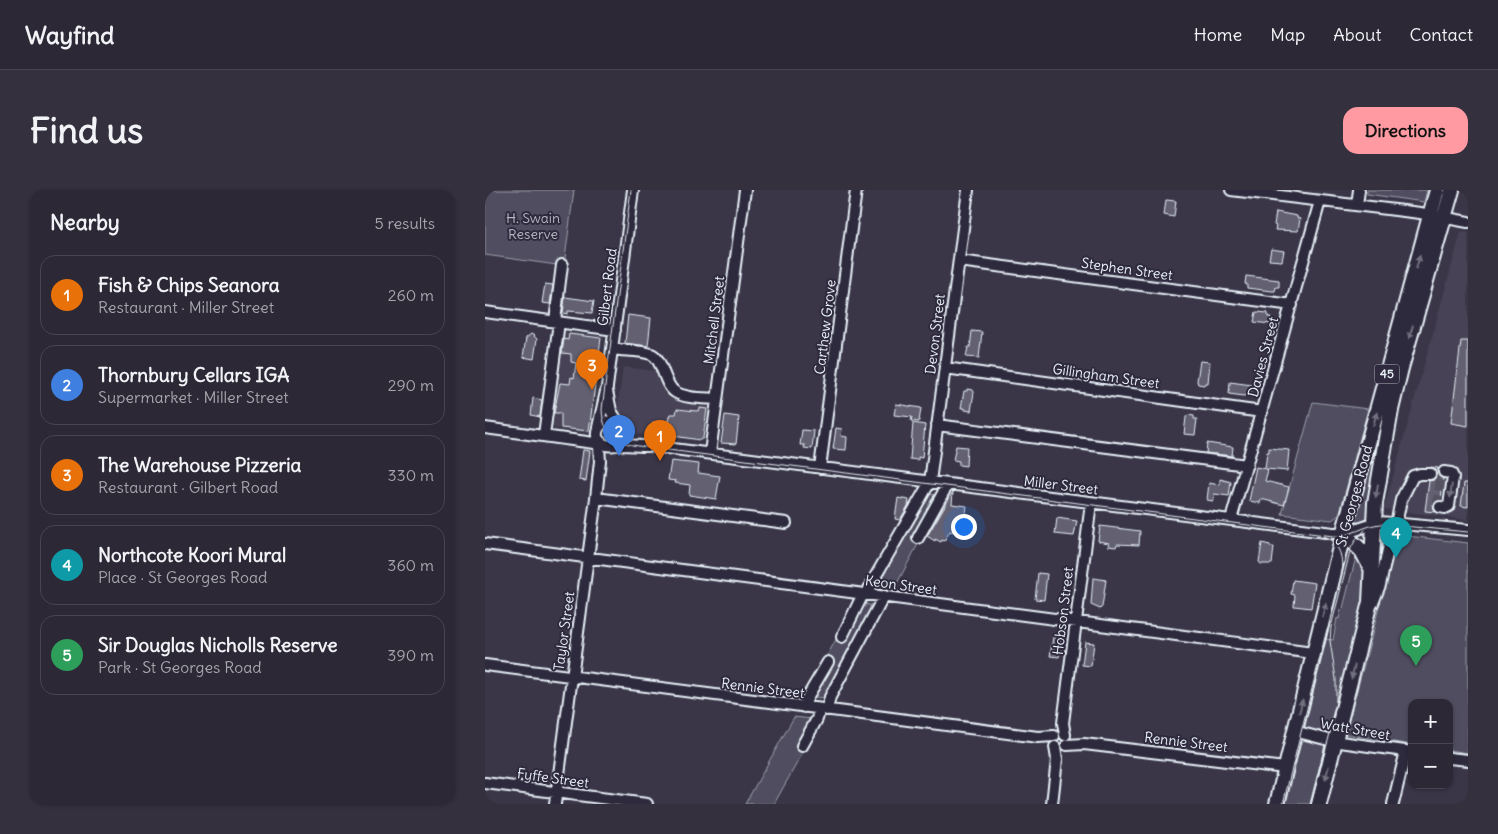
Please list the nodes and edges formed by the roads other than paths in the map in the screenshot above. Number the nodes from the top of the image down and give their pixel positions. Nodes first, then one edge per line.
1 (633, 190) edge
2 (745, 190) edge
3 (856, 190) edge
4 (968, 190) edge
5 (1231, 190) edge
6 (1359, 190) edge
7 (1437, 190) edge
8 (1453, 190) edge
9 (1320, 201) junction
10 (1357, 205) junction
11 (1438, 217) junction
12 (1468, 222) edge
13 (959, 261) junction
14 (562, 265) dead end
15 (1292, 305) junction
16 (485, 312) edge
17 (557, 322) junction
18 (615, 330) junction
19 (613, 349) junction
20 (945, 368) junction
21 (607, 388) junction
22 (717, 400) junction
23 (1262, 412) junction
24 (937, 425) junction
25 (621, 426) junction
26 (485, 428) edge
27 (597, 429) junction
28 (544, 435) junction
29 (578, 440) junction
30 (607, 444) junction
31 (650, 446) junction
32 (710, 453) junction
33 (1247, 465) junction
34 (820, 468) junction
35 (1430, 472) dead end
36 (1444, 472) dead end
37 (929, 482) junction
38 (948, 484) junction
39 (596, 498) junction
40 (1091, 503) junction
41 (1440, 507) dead end
42 (1231, 520) junction
43 (1374, 522) junction
44 (786, 523) dead end
45 (1396, 523) junction
46 (1468, 530) edge
47 (1343, 533) junction
48 (918, 538) dead end
49 (485, 544) edge
50 (588, 558) junction
51 (1372, 571) junction
52 (865, 594) junction
53 (884, 596) junction
54 (1076, 622) junction
55 (1365, 625) junction
56 (842, 637) dead end
57 (1313, 653) junction
58 (828, 662) dead end
59 (485, 665) edge
60 (572, 676) junction
61 (804, 707) junction
62 (824, 710) junction
63 (1294, 731) junction
64 (1060, 741) junction
65 (1335, 741) junction
66 (803, 746) dead end
67 (1408, 752) edge
68 (1408, 755) edge
69 (1453, 758) edge
70 (1468, 760) edge
71 (1285, 768) junction
72 (485, 783) edge
73 (557, 792) junction
74 (555, 804) edge
75 (647, 804) edge
76 (1051, 804) edge
77 (1277, 804) edge
78 (1319, 804) edge
79 (1393, 804) edge

1 - 18 street, Gilbert Road
2 - 22 street, Mitchell Street
3 - 34 street, Carthew Grove
4 - 13 street, Devon Street
5 - 9 street
6 - 10 street
7 - 11 highway, St Georges Road / 45
8 - 11 highway, St Georges Road / 45
9 - 10 street
9 - 15 street, Davies Street
10 - 11 street
11 - 12 street
11 -> 43 highway, St Georges Road / 45
47 -> 11 highway, St Georges Road / 45
13 - 15 street, Stephen Street
13 - 20 street, Devon Street
14 - 17 street
15 - 23 street, Davies Street
16 - 17 street
17 - 18 street
17 - 28 street
18 - 19 street, Gilbert Road
19 - 21 street, Gilbert Road
19 - 22 street
20 - 23 street, Gillingham Street
20 - 24 street, Devon Street
21 - 25 street, Gilbert Road
21 - 27 street, Gilbert Road
22 - 32 street, Mitchell Street
23 - 33 street, Davies Street
24 - 33 street
24 - 37 street, Devon Street
25 - 27 street
25 - 30 street
25 - 31 street, Miller Street
26 - 28 street, Miller Street
27 - 29 street
27 - 30 street
28 - 29 street, Miller Street
29 - 30 street, Miller Street
30 - 31 street, Miller Street
30 - 39 street, Taylor Street
31 - 32 street, Miller Street
32 - 34 street, Miller Street
33 - 42 street, Davies Street
34 - 37 street, Miller Street
35 - 45 street
36 -> 41 street
37 - 38 street, Miller Street
37 - 52 street
38 - 40 street, Miller Street
38 - 48 street
39 - 44 street
39 - 50 street, Taylor Street
40 - 42 street, Miller Street
40 - 54 street, Hobson Street
42 - 47 street, Miller Street
43 - 45 street, Miller Street
43 - 47 street, Miller Street
43 - 51 highway, St Georges Road / 45
45 - 46 street, Miller Street
45 - 55 street
47 - 51 highway
57 -> 47 highway, St Georges Road / 45
49 - 50 street, Keon Street
50 - 52 street, Keon Street
50 - 60 street, Taylor Street
51 - 55 highway, St Georges Road / 45
52 - 53 street, Keon Street
52 - 56 street
53 - 54 street, Keon Street
53 - 62 street
54 - 57 street, Keon Street
54 - 64 street, Hobson Street
55 -> 65 highway, St Georges Road / 45
63 -> 57 highway, St Georges Road / 45
58 - 61 street
59 - 60 street, Rennie Street
60 - 61 street, Rennie Street
60 - 73 street, Taylor Street
61 - 62 street, Rennie Street
62 - 64 street, Rennie Street
62 - 66 street
63 - 65 street, Watt Street
63 - 71 highway, St Georges Road / 45
64 - 71 street, Rennie Street
64 - 76 street, Hobson Street
65 - 67 street, Watt Street
65 -> 78 highway, St Georges Road / 45
68 - 79 street
69 - 70 street
71 - 77 highway, St Georges Road / 45
72 - 73 street, Fyffe Street
73 - 74 street, Taylor Street
73 - 75 street, Fyffe Street

